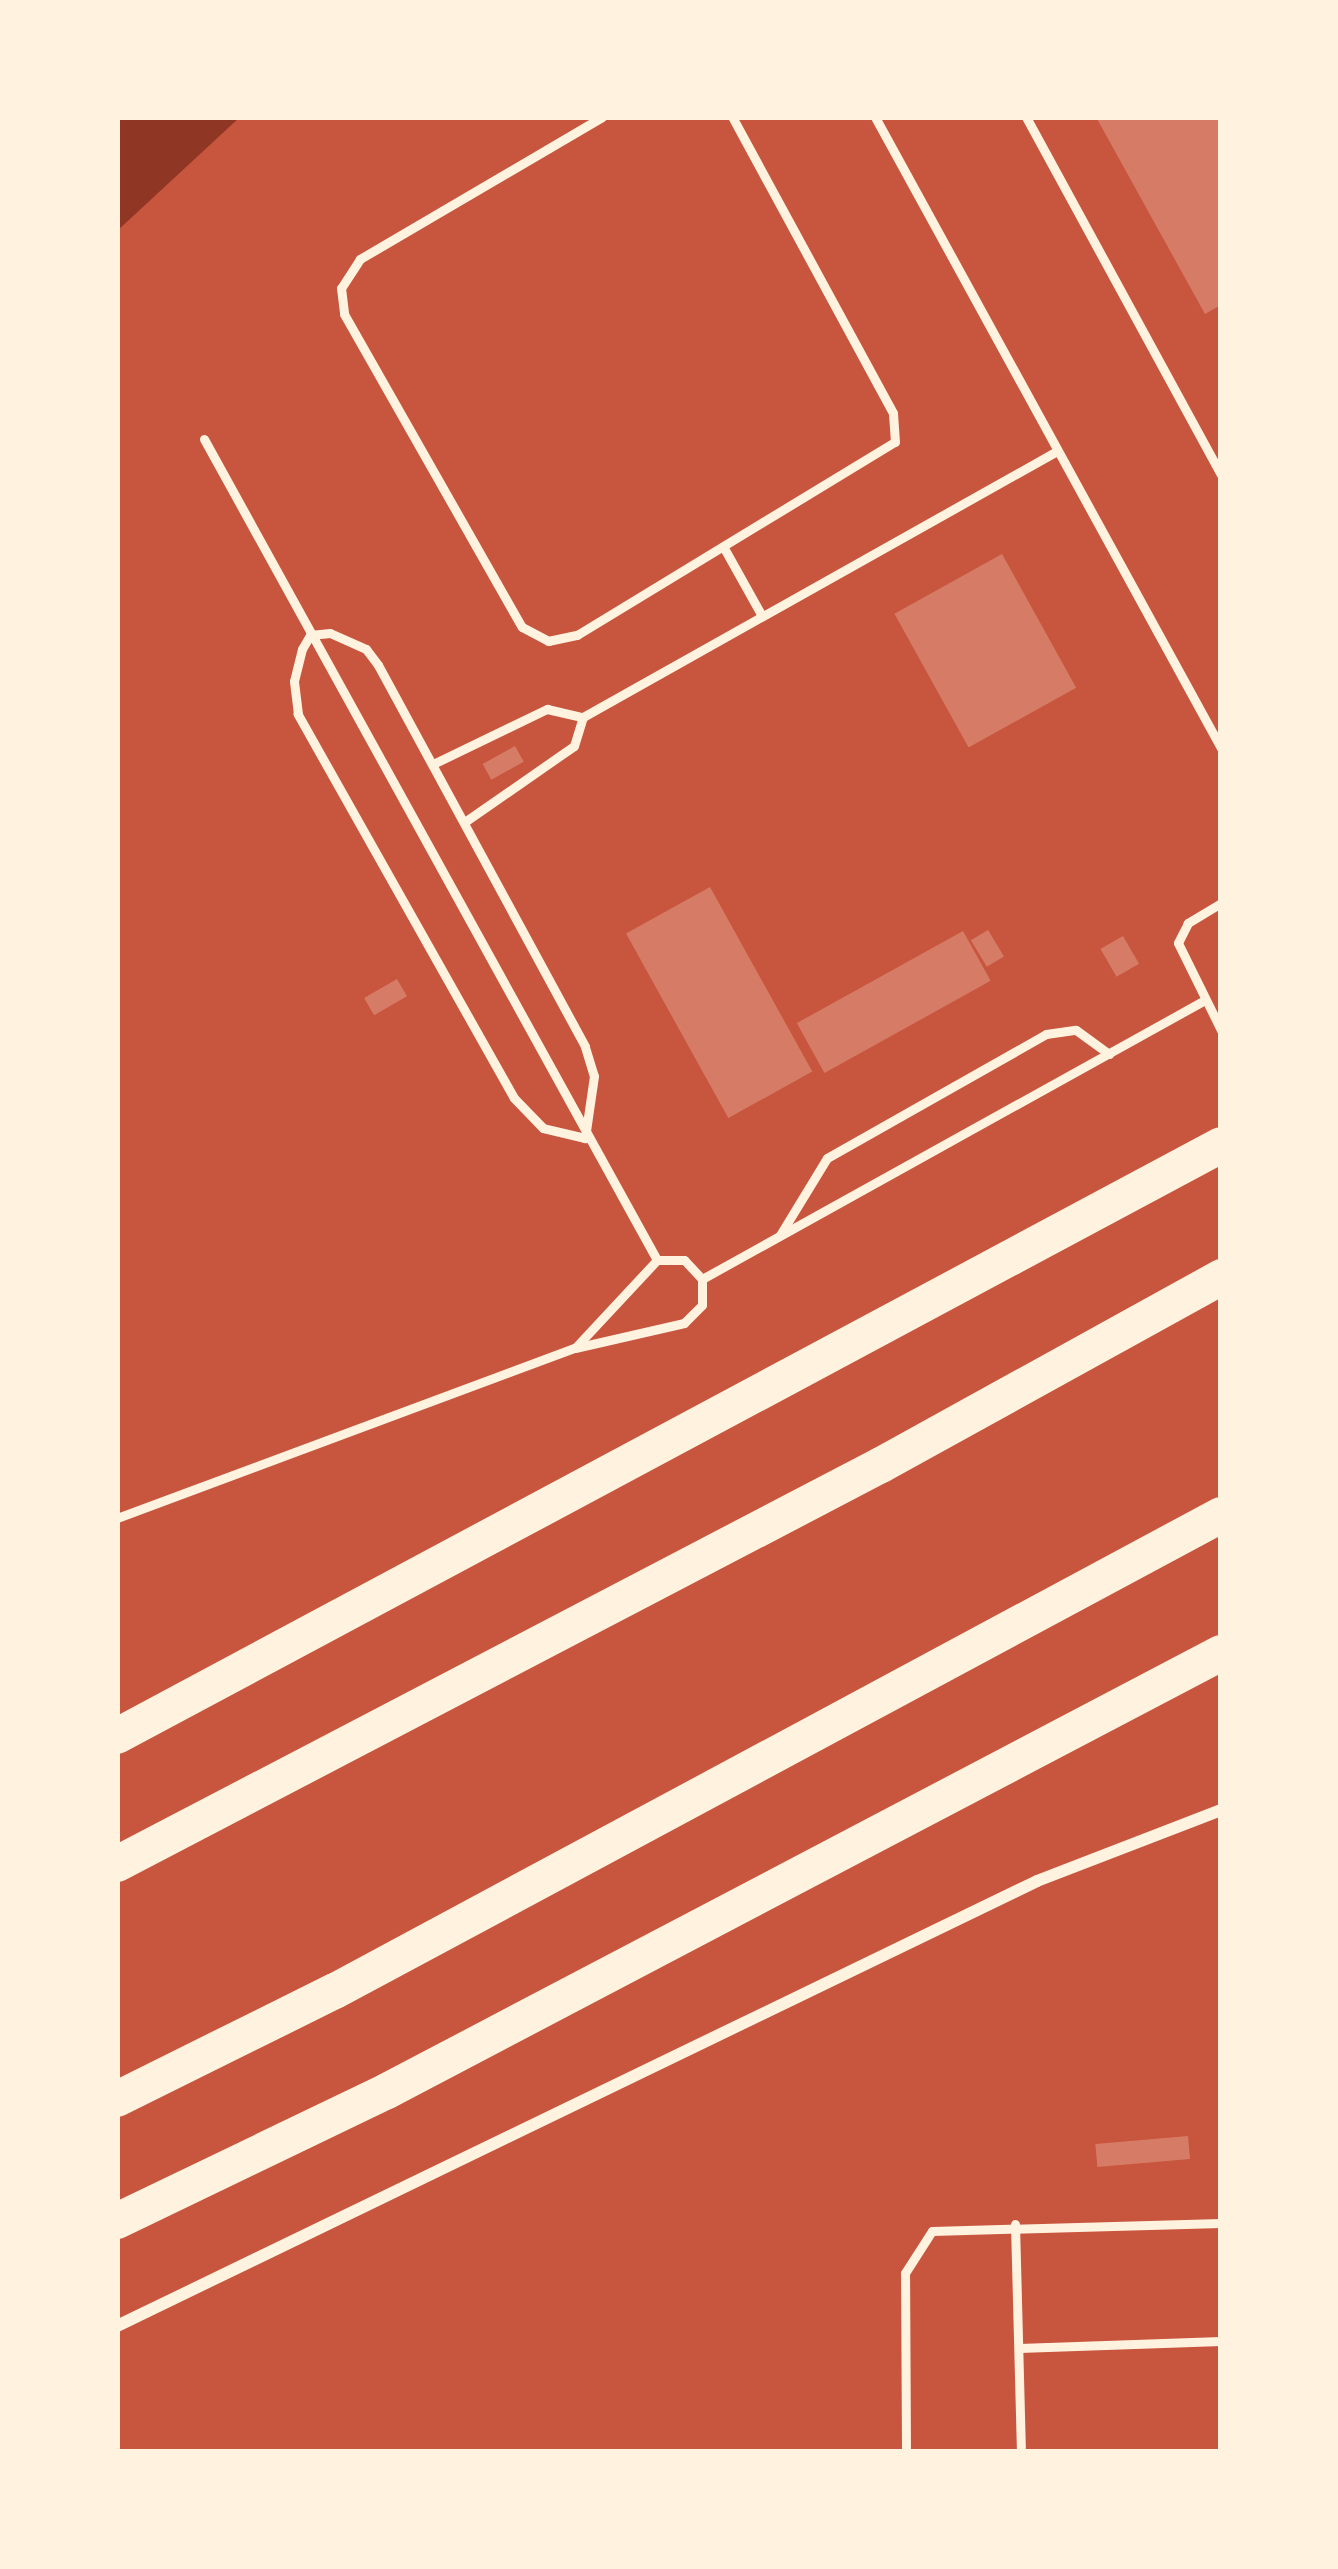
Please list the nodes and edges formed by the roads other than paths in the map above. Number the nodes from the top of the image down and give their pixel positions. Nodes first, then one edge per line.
1 (602, 117) edge
2 (732, 117) edge
3 (874, 117) edge
4 (1026, 117) edge
5 (204, 439) dead end
6 (1057, 451) junction
7 (1221, 474) edge
8 (724, 548) junction
9 (762, 616) junction
10 (310, 635) junction
11 (583, 717) junction
12 (1221, 748) edge
13 (433, 764) junction
14 (466, 821) junction
15 (1221, 903) edge
16 (1205, 1000) junction
17 (1221, 1030) edge
18 (1108, 1054) junction
19 (585, 1138) junction
20 (1221, 1145) edge
21 (778, 1238) junction
22 (657, 1260) junction
23 (1221, 1277) edge
24 (702, 1279) junction
25 (575, 1348) junction
26 (1221, 1515) edge
27 (117, 1518) edge
28 (1221, 1653) edge
29 (117, 1736) edge
30 (1221, 1810) edge
31 (117, 1864) edge
32 (117, 2098) edge
33 (117, 2221) edge
34 (1016, 2224) junction
35 (1221, 2224) edge
36 (117, 2326) edge
37 (1221, 2341) edge
38 (1019, 2348) junction
39 (906, 2452) edge
40 (1021, 2452) edge

1 - 8 lane
2 - 8 lane
3 - 6 lane
4 - 7 lane
5 - 10 lane
6 - 9 lane
6 - 12 lane
8 - 9 lane
9 - 11 lane
10 - 13 lane
10 - 19 lane
10 - 19 lane
11 - 13 lane
11 - 14 lane
13 - 14 lane
14 - 19 lane
15 - 16 lane
16 - 17 lane
16 - 18 lane
18 - 21 lane
18 - 21 lane
19 - 22 lane
20 - 29 highway
21 - 24 lane
22 - 24 lane
22 - 25 lane
23 - 31 highway
24 - 25 lane
25 - 27 lane
26 - 32 highway
28 - 33 highway
30 - 36 street
34 - 35 lane
34 - 38 lane
34 - 39 lane
37 - 38 lane
38 - 40 lane

